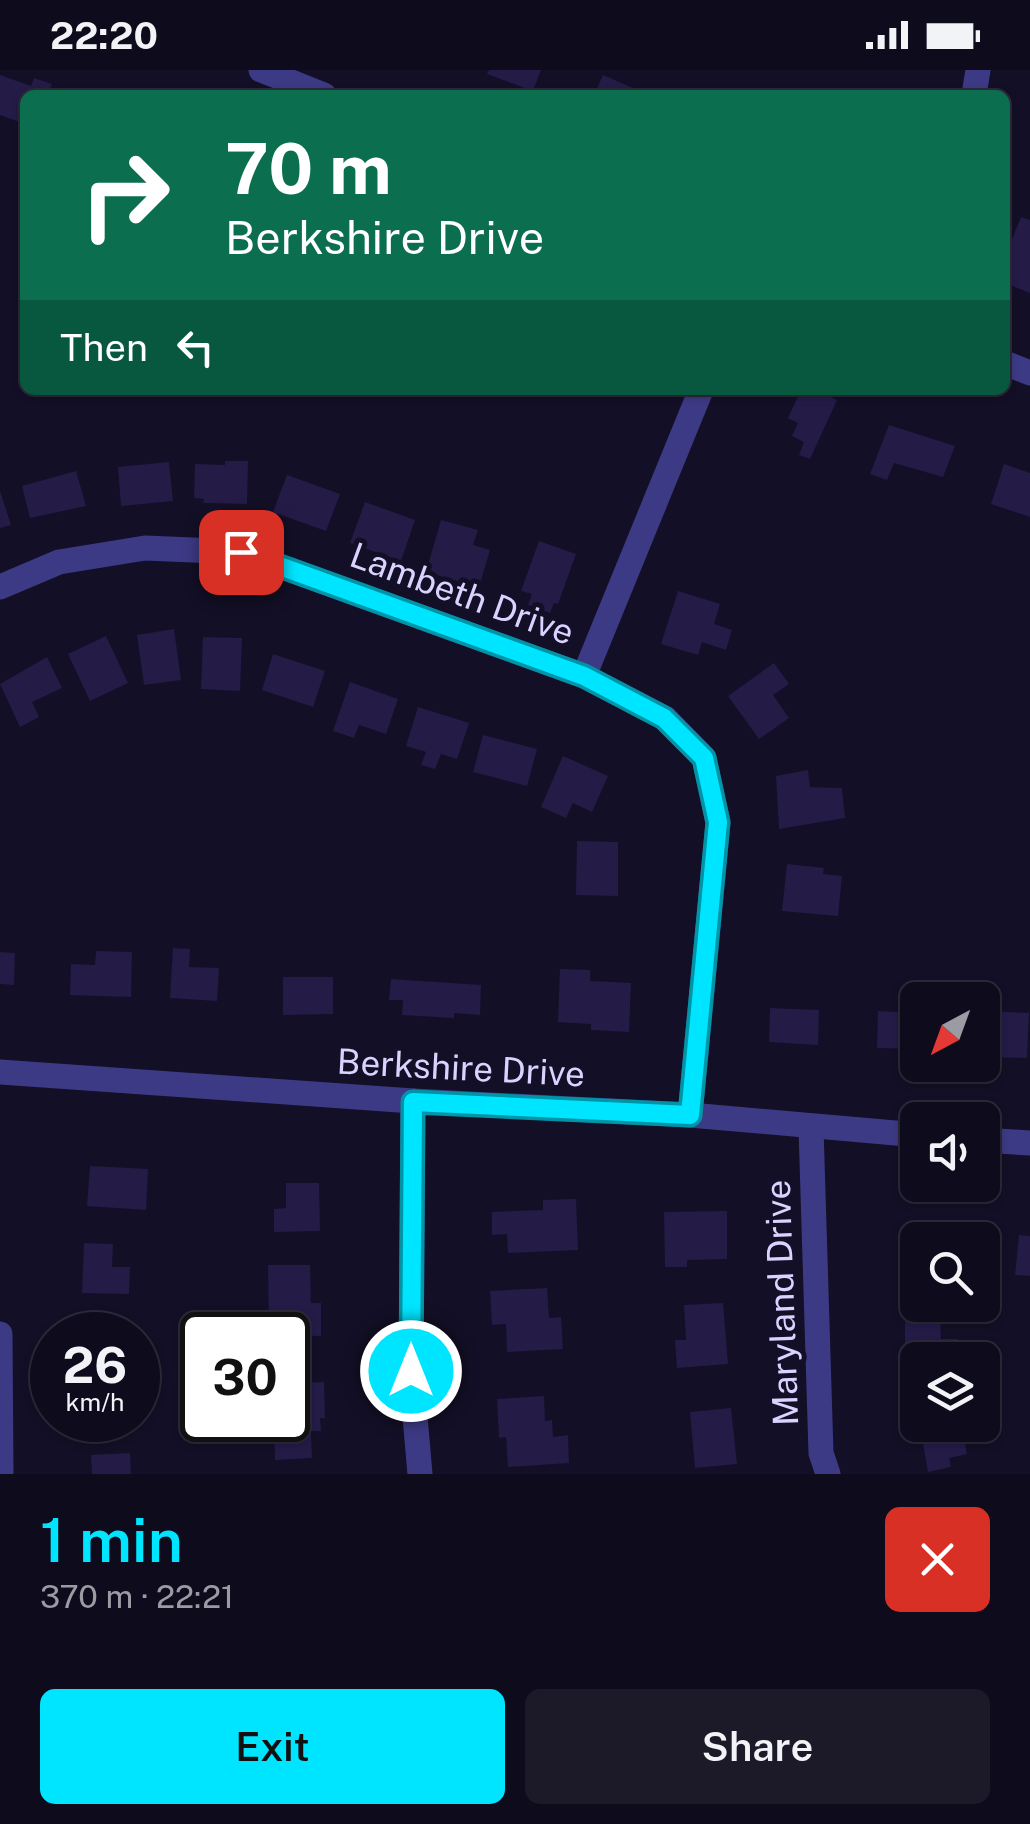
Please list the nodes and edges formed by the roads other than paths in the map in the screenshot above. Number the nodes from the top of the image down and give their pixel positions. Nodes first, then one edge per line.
1 (261, 70) edge
2 (311, 90) edge
3 (700, 395) edge
4 (0, 587) edge
5 (584, 676) junction
6 (0, 1072) edge
7 (413, 1102) junction
8 (690, 1115) junction
9 (811, 1128) junction
10 (900, 1134) edge
11 (1000, 1141) edge
12 (1030, 1143) edge
13 (0, 1334) edge
14 (1, 1474) edge
15 (420, 1474) edge
16 (828, 1474) edge

1 - 2 street
3 - 5 street
4 - 5 street, Lambeth Drive
5 - 8 street, Lambeth Drive
6 - 7 street, Berkshire Drive
7 - 8 street, Berkshire Drive
7 - 15 street
8 - 9 street, Berkshire Drive
9 - 10 street, Berkshire Drive
9 - 16 street, Maryland Drive
11 - 12 street
13 - 14 street

